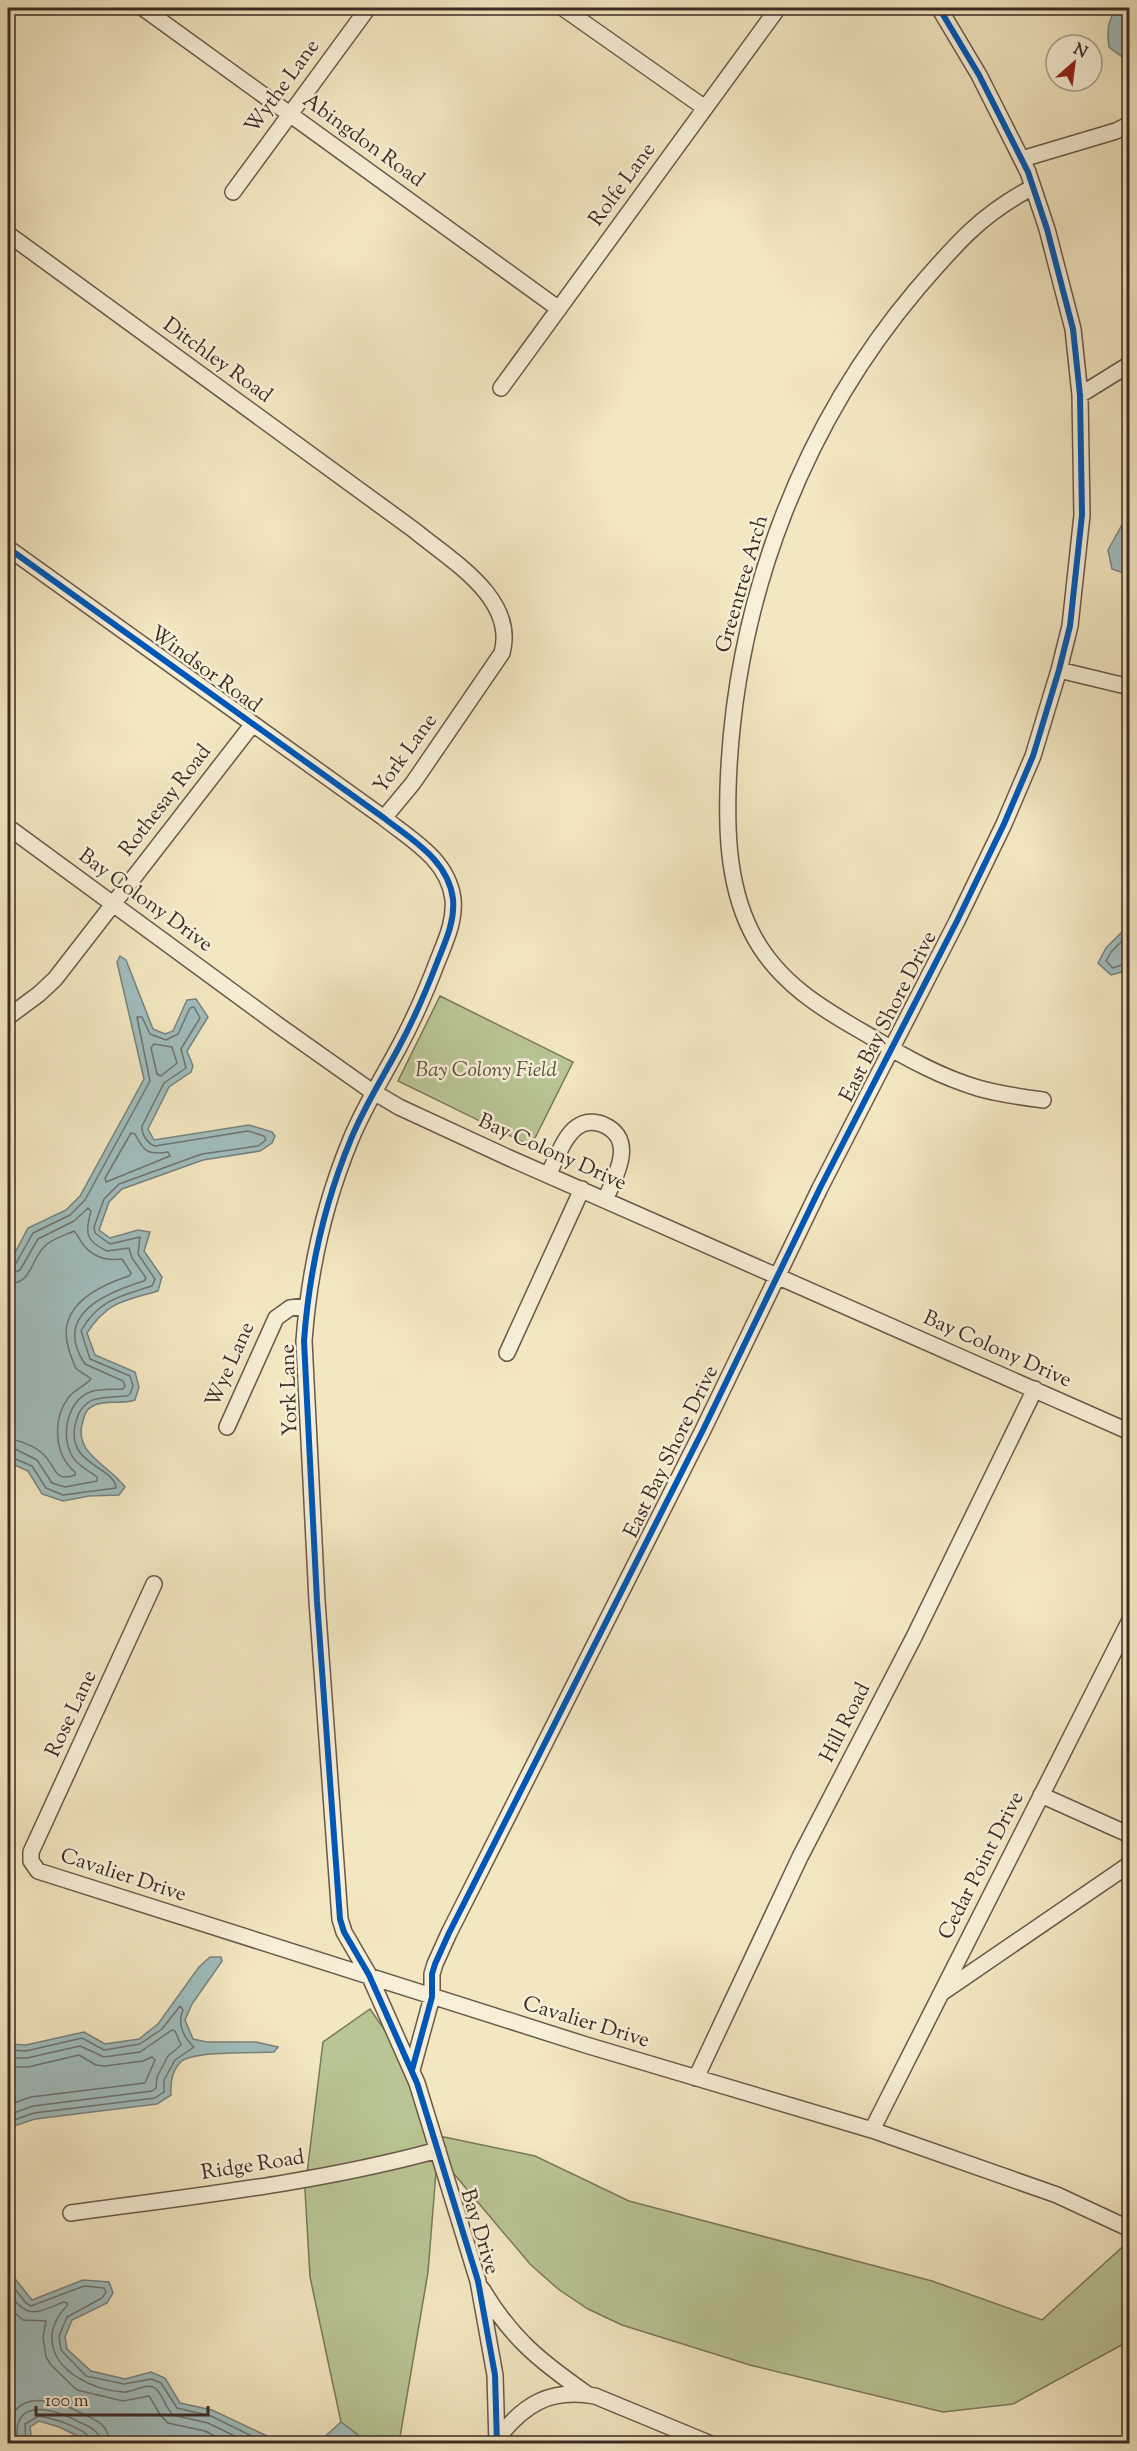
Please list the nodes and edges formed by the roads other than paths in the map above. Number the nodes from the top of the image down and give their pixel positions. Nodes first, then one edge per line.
1 (143, 8) edge
2 (368, 8) edge
3 (563, 8) edge
4 (778, 8) edge
5 (939, 8) edge
6 (705, 108) junction
7 (290, 114) junction
8 (1130, 124) edge
9 (1022, 159) junction
10 (1033, 187) junction
11 (233, 192) dead end
12 (8, 234) edge
13 (559, 309) junction
14 (1130, 364) edge
15 (501, 388) dead end
16 (1080, 395) junction
17 (402, 521) joint
18 (8, 548) edge
19 (1059, 670) junction
20 (1130, 687) edge
21 (252, 724) junction
22 (384, 818) junction
23 (8, 827) edge
24 (112, 904) junction
25 (8, 1017) edge
26 (890, 1048) junction
27 (374, 1092) junction
28 (1042, 1100) dead end
29 (548, 1175) junction
30 (582, 1189) junction
31 (605, 1200) junction
32 (777, 1276) junction
33 (306, 1306) junction
34 (507, 1353) dead end
35 (1035, 1389) junction
36 (227, 1427) dead end
37 (1130, 1432) edge
38 (154, 1584) dead end
39 (1130, 1620) edge
40 (1041, 1795) junction
41 (1130, 1835) edge
42 (31, 1861) joint
43 (1130, 1864) edge
44 (369, 1975) junction
45 (940, 1994) junction
46 (432, 1996) junction
47 (412, 2070) junction
48 (696, 2078) junction
49 (872, 2130) junction
50 (438, 2150) junction
51 (71, 2213) dead end
52 (1128, 2226) edge
53 (478, 2281) junction
54 (589, 2395) junction
55 (497, 2441) edge
56 (711, 2444) edge

1 - 7 street, Abingdon Road
2 - 7 street, Wythe Lane
3 - 6 street
4 - 6 street, Rolfe Lane
5 - 9 street, East Bay Shore Drive
6 - 13 street, Rolfe Lane
7 - 11 street, Wythe Lane
7 - 13 street, Abingdon Road
8 - 9 street
9 - 10 street, East Bay Shore Drive
10 - 16 street, East Bay Shore Drive
10 - 26 street, Greentree Arch
12 - 17 street, Ditchley Road
13 - 15 street, Rolfe Lane
14 - 16 street
16 - 19 street, East Bay Shore Drive
17 - 22 street, York Lane
18 - 21 street, Windsor Road
19 - 20 street
19 - 26 street, East Bay Shore Drive
21 - 22 street, Windsor Road
21 - 24 street, Rothesay Road
22 - 27 street, York Lane
23 - 24 street, Bay Colony Drive
24 - 25 street, Rothesay Road
24 - 27 street, Bay Colony Drive
26 - 28 street, Greentree Arch
26 - 32 street, East Bay Shore Drive
27 - 29 street, Bay Colony Drive
27 - 33 street, York Lane
29 - 30 street, Bay Colony Drive
29 - 31 street
30 - 31 street, Bay Colony Drive
30 - 34 street
31 - 32 street, Bay Colony Drive
32 - 35 street, Bay Colony Drive
32 - 46 street, East Bay Shore Drive
33 - 36 street, Wye Lane
33 - 44 street, York Lane
35 - 37 street, Bay Colony Drive
35 - 48 street, Hill Road
38 - 42 street, Rose Lane
39 - 40 street, Cedar Point Drive
40 - 41 street
40 - 45 street, Cedar Point Drive
42 - 44 street, Cavalier Drive
43 - 45 street
44 - 46 street, Cavalier Drive
44 - 47 street, Bay Drive
45 - 49 street, Cedar Point Drive
46 - 47 street
46 - 48 street, Cavalier Drive
47 - 50 street, Bay Drive
48 - 49 street, Cavalier Drive
49 - 52 street, Cavalier Drive
50 - 51 street, Ridge Road
50 - 53 street, Bay Drive
53 - 54 street
53 - 55 street, Bay Drive
54 - 55 street
54 - 56 street

